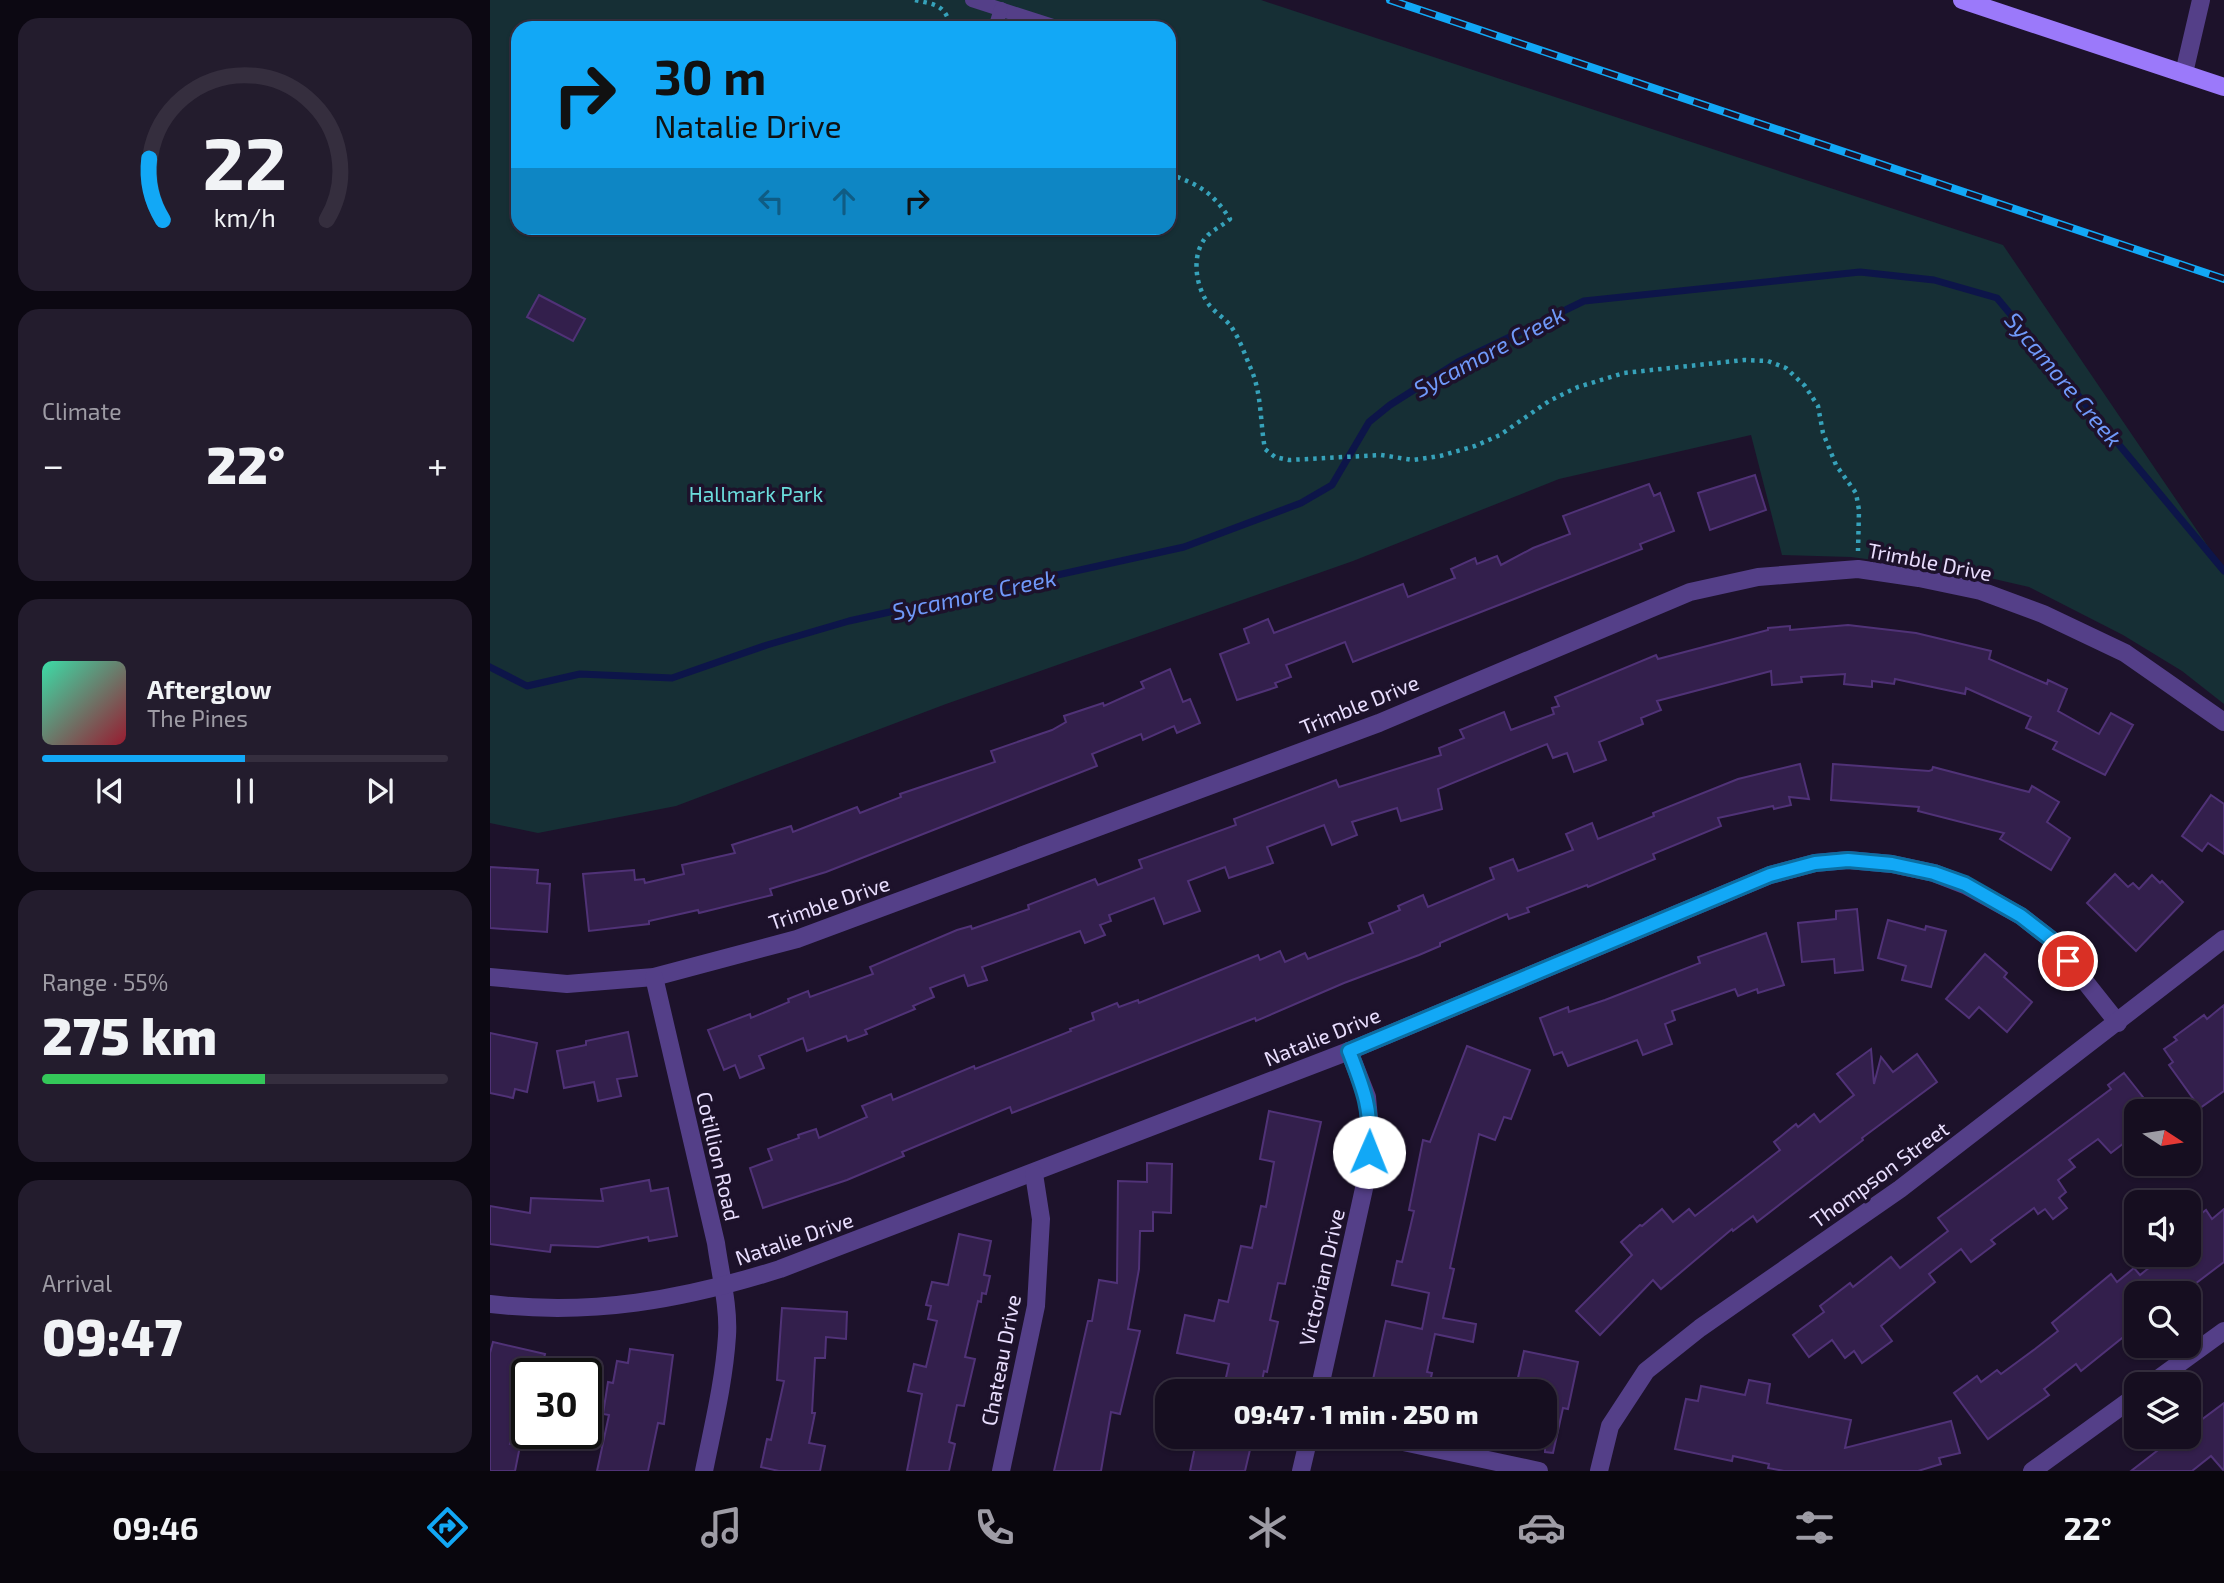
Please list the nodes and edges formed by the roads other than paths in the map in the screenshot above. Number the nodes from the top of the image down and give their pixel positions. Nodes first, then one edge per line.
1 (972, 0) edge
2 (1962, 0) edge
3 (2201, 0) edge
4 (1001, 9) junction
5 (997, 21) edge
6 (1038, 21) edge
7 (2184, 74) junction
8 (2224, 87) edge
9 (2224, 722) edge
10 (2224, 939) edge
11 (490, 977) edge
12 (654, 977) junction
13 (2118, 1023) junction
14 (1349, 1051) junction
15 (1034, 1174) junction
16 (723, 1287) junction
17 (490, 1304) edge
18 (2224, 1331) edge
19 (2168, 1372) edge
20 (1322, 1379) edge
21 (2124, 1404) edge
22 (1306, 1449) edge
23 (1436, 1449) edge
24 (704, 1471) edge
25 (1000, 1471) edge
26 (1301, 1471) edge
27 (1539, 1471) edge
28 (1599, 1471) edge
29 (2032, 1471) edge

1 - 4 lane
2 - 7 street
3 - 7 street
4 - 5 lane
4 - 6 lane
7 - 8 street
9 - 12 street, Trimble Drive
10 - 13 street, Thompson Street
11 - 12 street, Trimble Drive
12 - 16 street, Cotillion Road
13 - 14 street, Natalie Drive
13 - 28 street, Thompson Street
14 - 15 street, Natalie Drive
14 - 20 street, Victorian Drive
15 - 16 street, Natalie Drive
15 - 25 street, Chateau Drive
16 - 17 street, Natalie Drive
16 - 24 street, Cotillion Road
18 - 19 street
21 - 29 street
22 - 26 street
23 - 27 street

